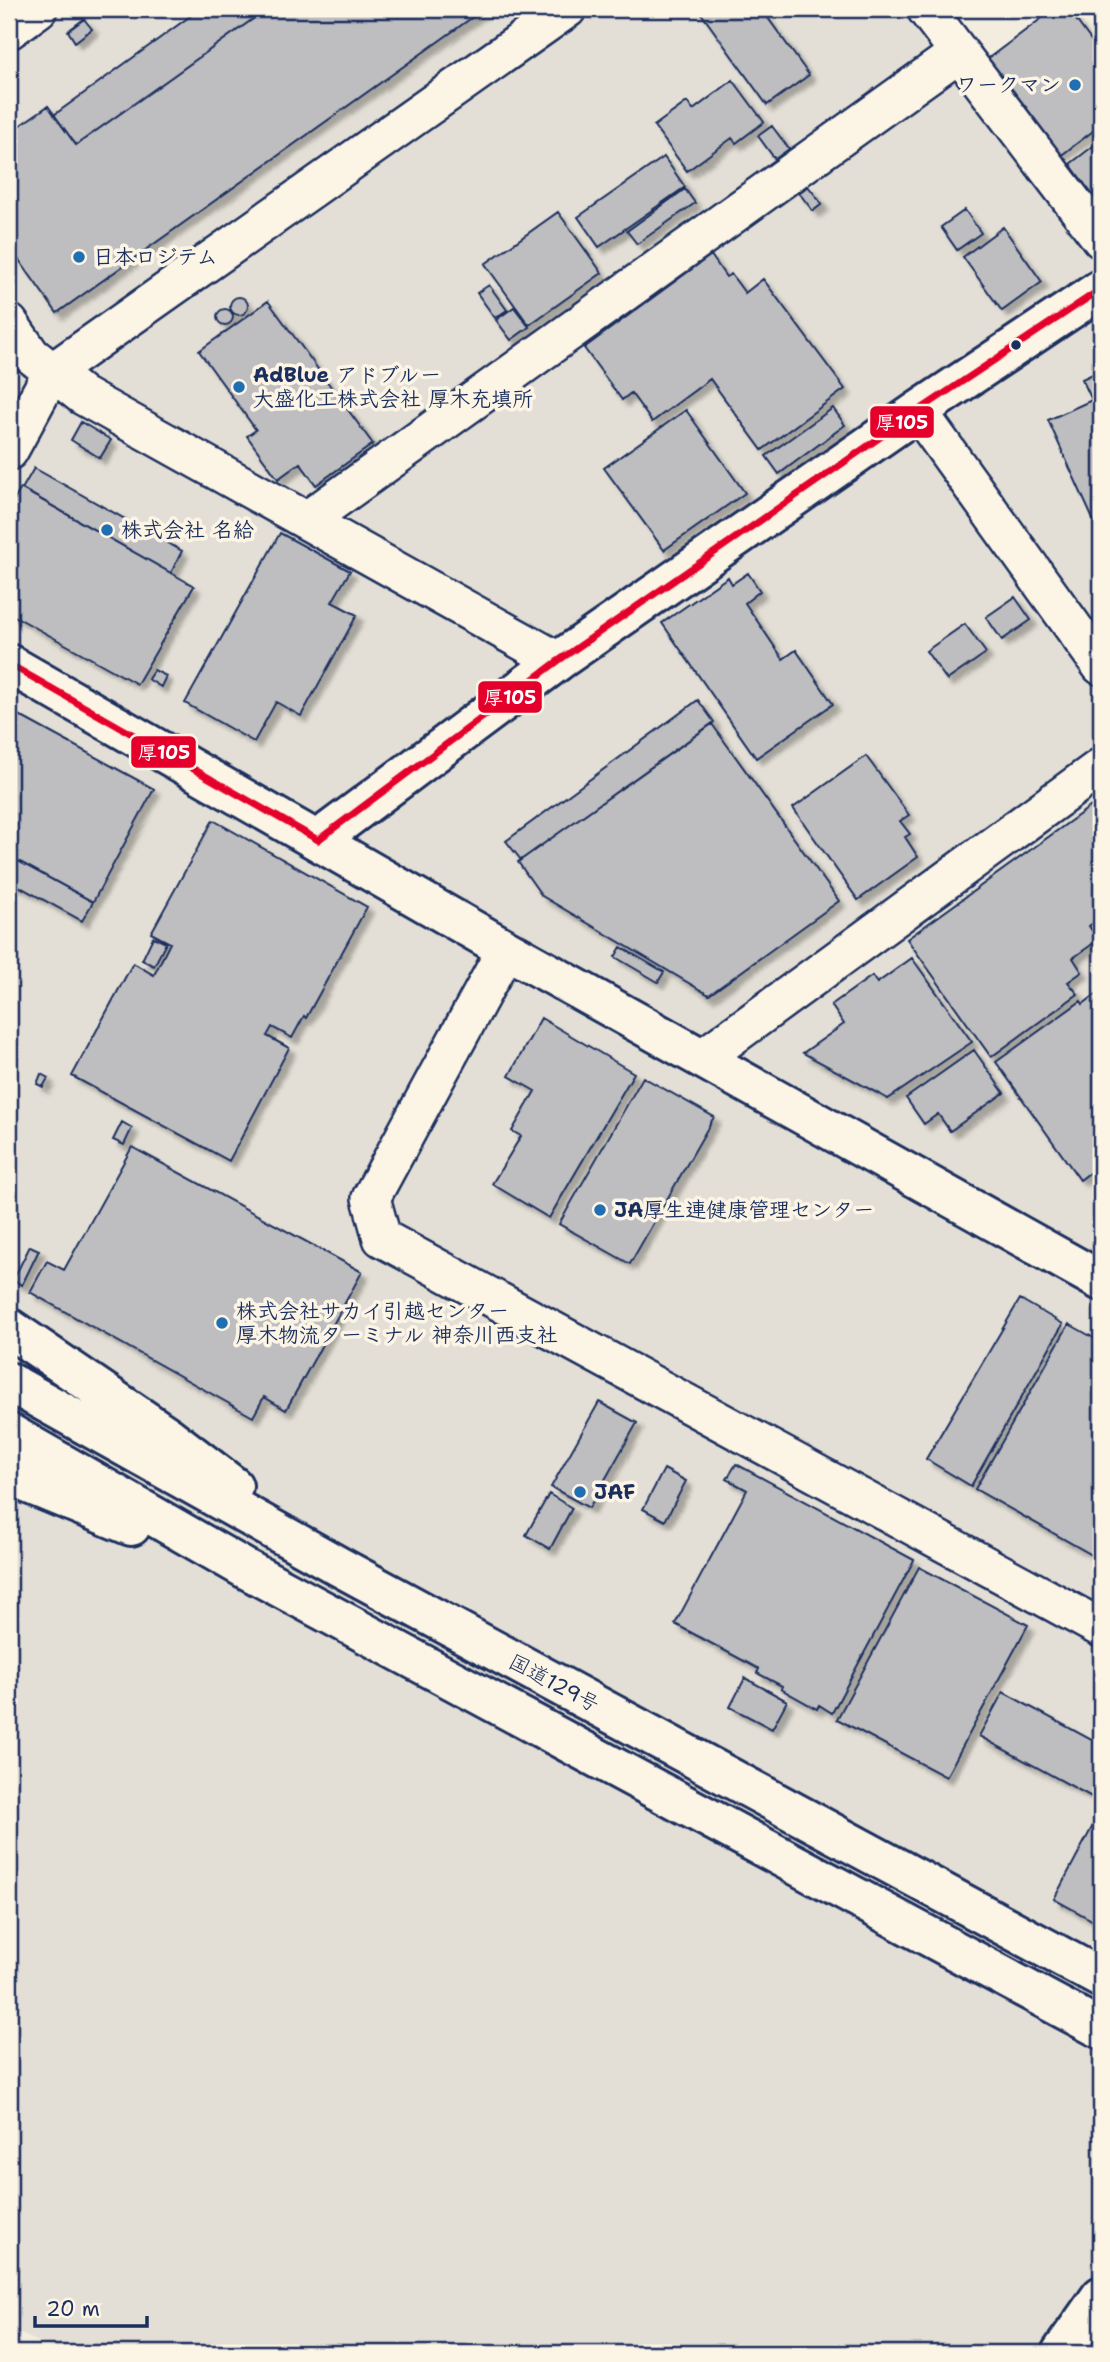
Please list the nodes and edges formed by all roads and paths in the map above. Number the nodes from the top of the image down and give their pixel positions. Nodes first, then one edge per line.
1 (38, 9) edge
2 (567, 9) edge
3 (926, 9) edge
4 (9, 30) edge
5 (957, 54) junction
6 (1101, 239) edge
7 (1101, 289) edge
8 (9, 323) edge
9 (52, 372) junction
10 (918, 411) junction
11 (9, 451) edge
12 (307, 520) junction
13 (558, 661) junction
14 (9, 664) edge
15 (1101, 666) edge
16 (1101, 767) edge
17 (318, 840) junction
18 (506, 949) junction
19 (704, 1057) junction
20 (1101, 1282) edge
21 (9, 1328) edge
22 (9, 1382) edge
23 (9, 1433) edge
24 (9, 1476) edge
25 (340, 1567) junction
26 (244, 1569) junction
27 (1101, 1628) edge
28 (1101, 1978) edge
29 (1101, 2029) edge
30 (1101, 2296) edge
31 (1061, 2353) edge

1 - 4 street
2 - 9 street
3 - 5 street
5 - 6 street
5 - 12 street
7 - 10 main road
8 - 9 street
9 - 11 street
9 - 12 street
10 - 13 main road
10 - 15 street
12 - 13 street
13 - 17 main road
14 - 17 main road
16 - 19 street
17 - 18 main road
18 - 19 main road
18 - 27 street
19 - 20 main road
21 - 25 main road
22 - 25 main road, 国道129号
23 - 26 main road
24 - 26 main road
25 - 28 main road, 国道129号
26 - 29 main road
30 - 31 main road

